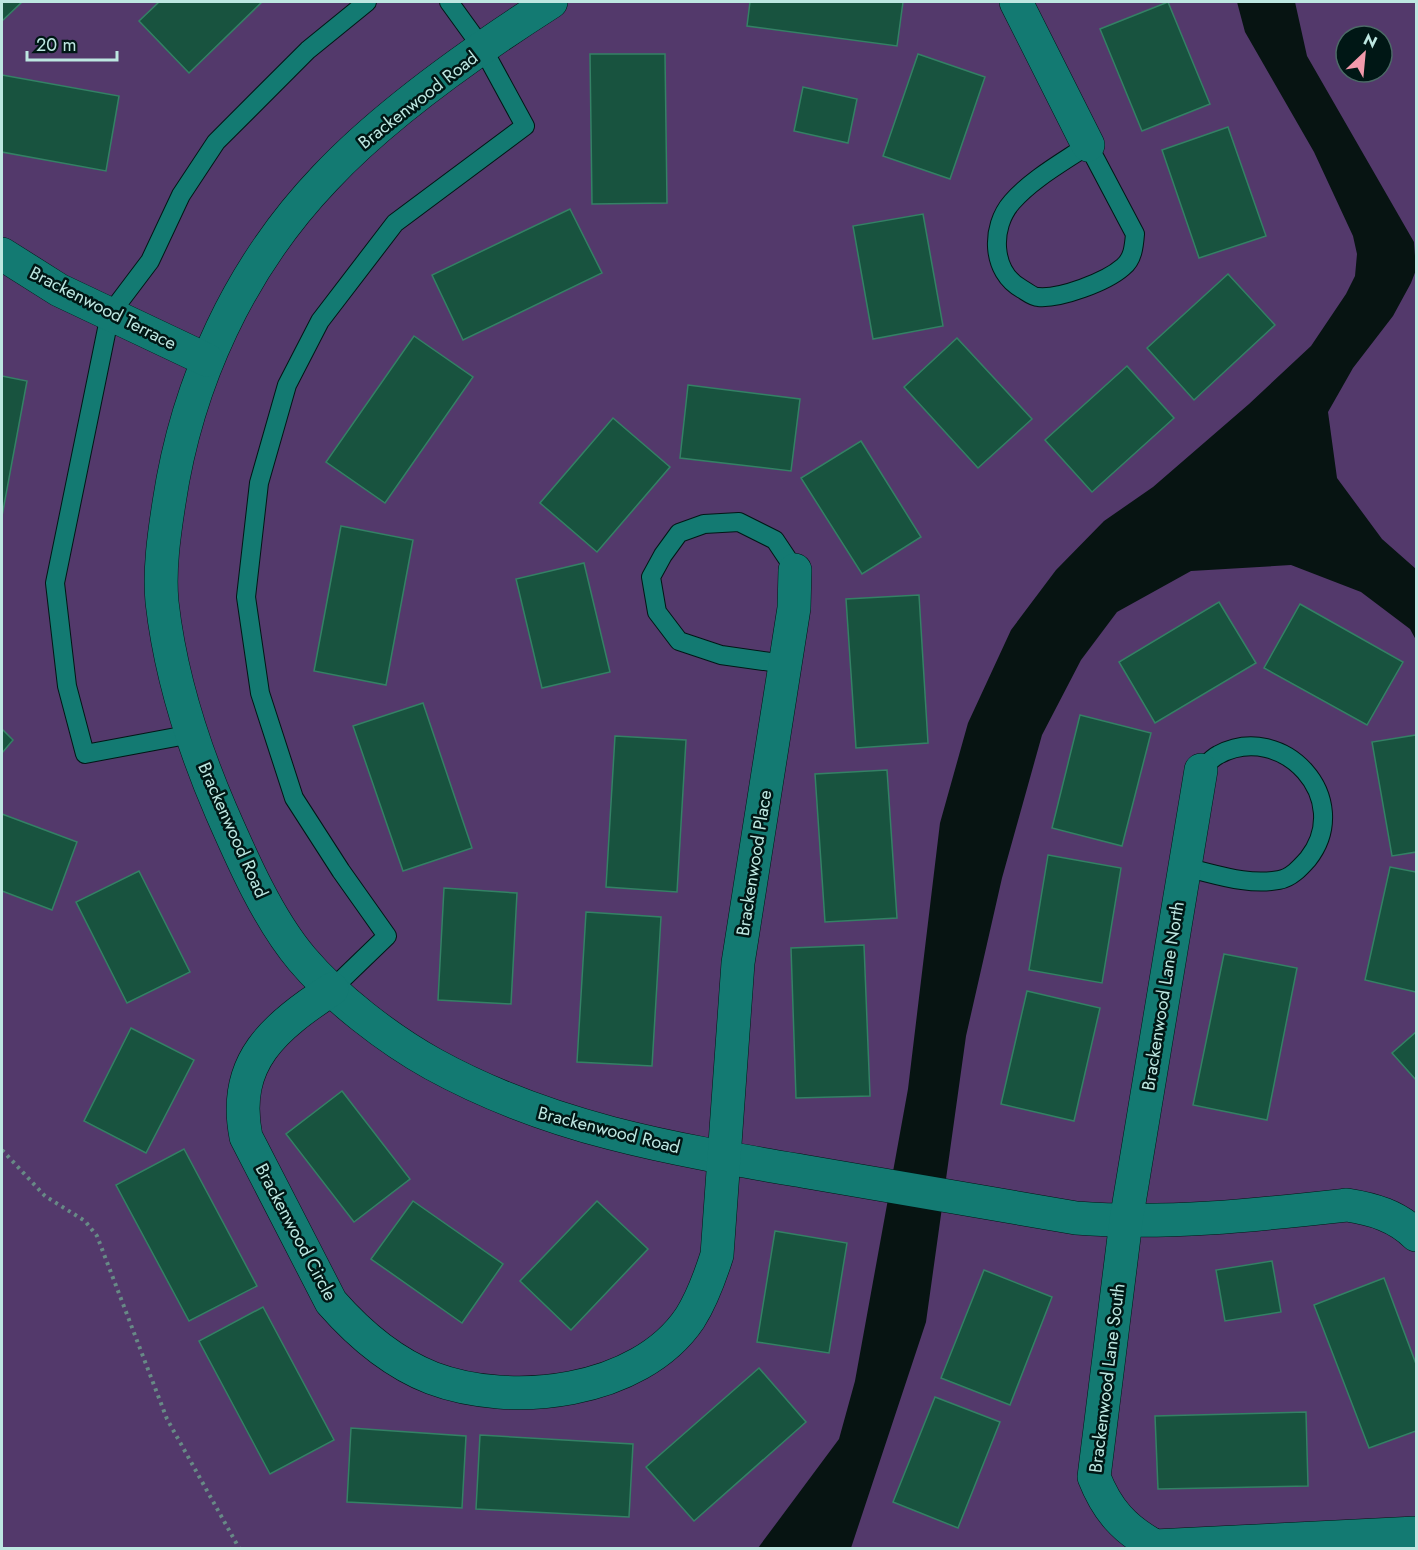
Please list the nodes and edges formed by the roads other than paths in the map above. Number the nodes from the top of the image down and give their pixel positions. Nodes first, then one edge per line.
1 (367, 2) edge
2 (449, 2) edge
3 (551, 2) edge
4 (1016, 2) edge
5 (483, 49) junction
6 (1088, 145) junction
7 (2, 254) edge
8 (110, 314) junction
9 (207, 360) junction
10 (795, 570) joint
11 (786, 664) junction
12 (192, 734) junction
13 (1201, 770) joint
14 (1185, 867) junction
15 (332, 989) junction
16 (725, 1158) junction
17 (1126, 1221) junction
18 (1416, 1235) edge
19 (1416, 1533) edge

1 - 8 lane
2 - 5 lane
3 - 5 street, Brackenwood Road
4 - 6 street
5 - 9 street, Brackenwood Road
5 - 15 lane
6 - 6 lane
7 - 8 street, Brackenwood Terrace
8 - 9 street, Brackenwood Terrace
8 - 12 lane
9 - 12 street, Brackenwood Road
10 - 11 street, Brackenwood Place
10 - 11 lane
11 - 16 street, Brackenwood Place
12 - 15 street, Brackenwood Road
13 - 14 street, Brackenwood Lane North
13 - 14 lane
14 - 17 street, Brackenwood Lane North
15 - 16 street, Brackenwood Road
15 - 16 street, Brackenwood Circle
16 - 17 street, Brackenwood Road
17 - 18 street
17 - 19 street, Brackenwood Lane South

